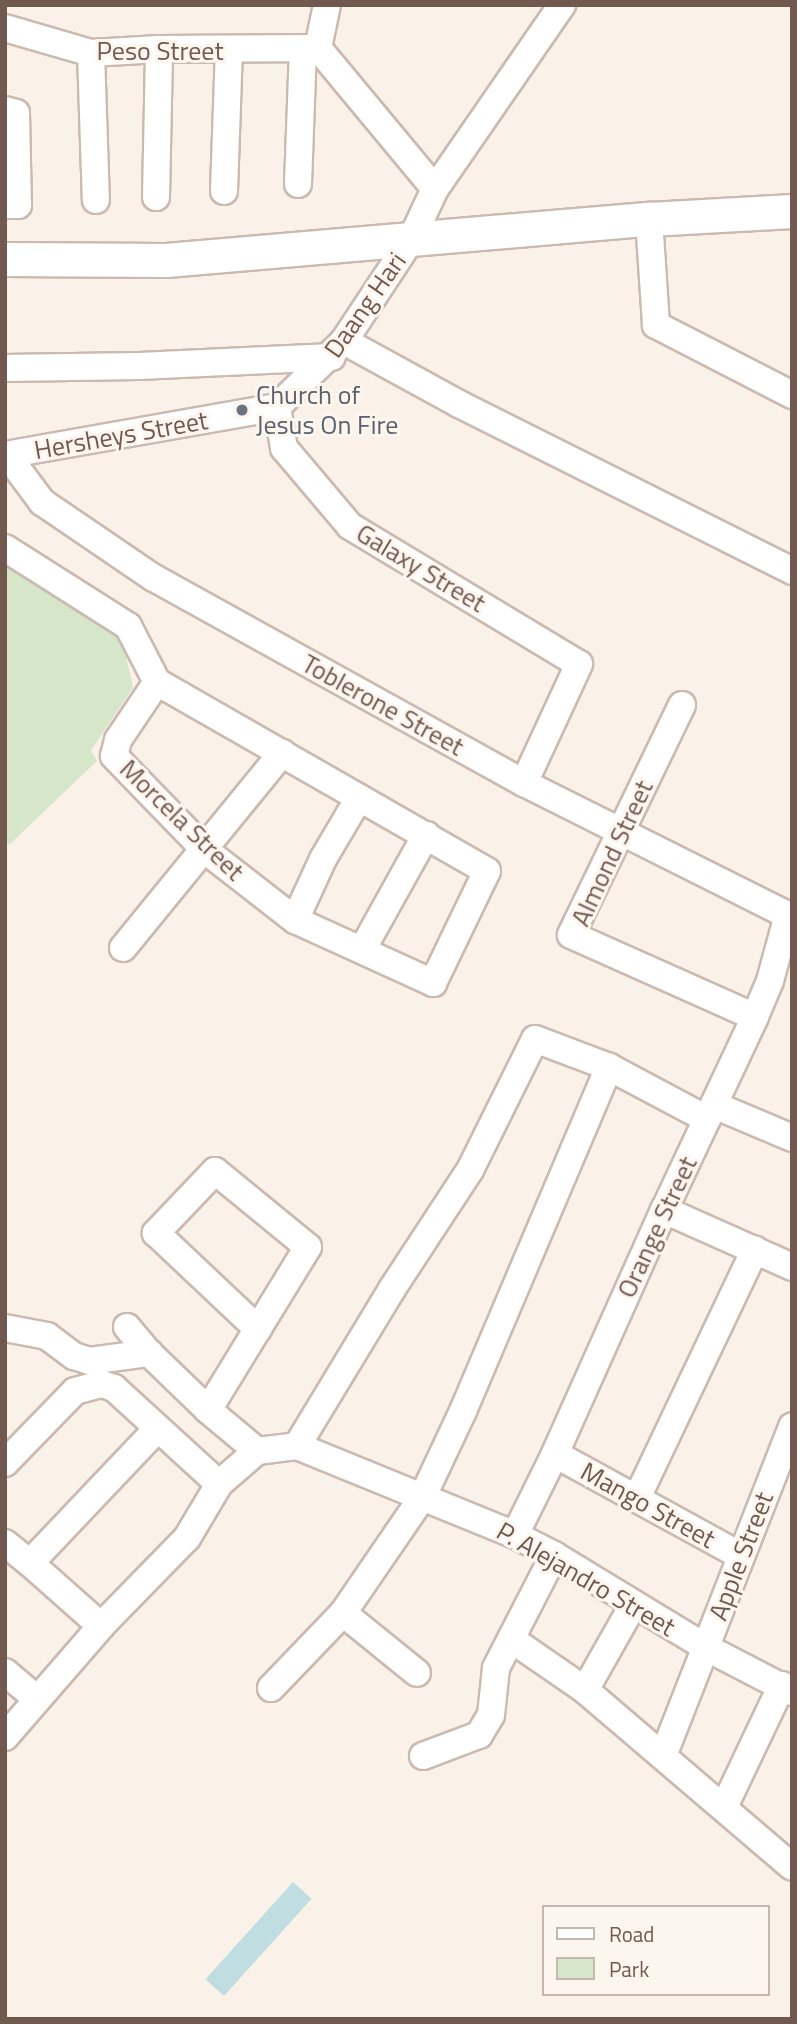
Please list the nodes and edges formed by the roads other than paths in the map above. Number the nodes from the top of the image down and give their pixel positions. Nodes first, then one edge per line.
1 (327, 5) edge
2 (562, 5) edge
3 (5, 28) edge
4 (159, 49) junction
5 (310, 49) junction
6 (229, 51) junction
7 (91, 53) junction
8 (5, 110) edge
9 (298, 184) dead end
10 (435, 189) junction
11 (224, 191) dead end
12 (156, 197) dead end
13 (96, 200) dead end
14 (12, 205) edge
15 (792, 211) edge
16 (649, 219) junction
17 (412, 238) junction
18 (5, 259) edge
19 (338, 349) junction
20 (5, 368) edge
21 (792, 395) edge
22 (277, 407) junction
23 (6, 455) edge
24 (5, 548) edge
25 (792, 571) edge
26 (157, 682) junction
27 (682, 705) dead end
28 (282, 753) junction
29 (524, 783) junction
30 (359, 798) junction
31 (622, 831) junction
32 (426, 835) junction
33 (205, 850) junction
34 (788, 915) joint
35 (295, 920) junction
36 (123, 948) dead end
37 (362, 950) junction
38 (781, 985) edge
39 (755, 1017) junction
40 (608, 1068) junction
41 (711, 1112) junction
42 (792, 1138) edge
43 (664, 1210) junction
44 (755, 1250) junction
45 (792, 1267) edge
46 (127, 1327) dead end
47 (5, 1328) edge
48 (258, 1329) junction
49 (149, 1353) junction
50 (208, 1409) junction
51 (792, 1426) edge
52 (157, 1429) junction
53 (297, 1446) junction
54 (257, 1451) junction
55 (555, 1454) junction
56 (5, 1463) edge
57 (219, 1484) junction
58 (422, 1496) junction
59 (637, 1498) junction
60 (515, 1535) junction
61 (5, 1544) edge
62 (554, 1555) junction
63 (741, 1556) junction
64 (30, 1563) junction
65 (633, 1605) junction
66 (343, 1613) junction
67 (102, 1626) junction
68 (511, 1639) junction
69 (706, 1648) junction
70 (5, 1672) edge
71 (417, 1673) dead end
72 (271, 1688) dead end
73 (787, 1688) edge
74 (586, 1690) junction
75 (37, 1699) junction
76 (5, 1737) edge
77 (423, 1756) dead end
78 (663, 1756) junction
79 (724, 1807) junction
80 (790, 1861) edge

1 - 5 street
2 - 10 street, Daang Hari
3 - 7 street, Peso Street
4 - 6 street, Peso Street
4 - 7 street, Peso Street
4 - 12 street
5 - 6 street, Peso Street
5 - 9 street
5 - 10 street
6 - 11 street
7 - 13 street
8 - 14 street
10 - 17 street, Daang Hari
15 - 16 street
16 - 17 street
16 - 21 street
17 - 18 street
17 - 19 street, Daang Hari
19 - 20 street
19 - 22 street, Daang Hari
19 - 25 street
22 - 23 street, Hersheys Street
22 - 29 street, Galaxy Street
23 - 29 street, Toblerone Street
24 - 26 street
26 - 28 street
26 - 33 street, Morcela Street
27 - 31 street, Almond Street
28 - 30 street
28 - 33 street
29 - 31 street, Toblerone Street
30 - 32 street
30 - 35 street
31 - 34 street, Toblerone Street
31 - 39 street, Almond Street
32 - 37 street
32 - 37 street, Morcela Street
33 - 35 street, Morcela Street
33 - 36 street
34 - 38 street, Orange Street
35 - 37 street, Morcela Street
38 - 39 street, Orange Street
39 - 41 street, Orange Street
40 - 41 street
40 - 53 street
40 - 58 street
41 - 42 street
41 - 43 street, Orange Street
43 - 44 street
43 - 55 street, Orange Street
44 - 45 street
44 - 59 street
46 - 49 street
47 - 49 street
48 - 48 street
48 - 50 street
49 - 50 street
50 - 54 street
51 - 63 street, Apple Street
52 - 56 street
52 - 57 street
52 - 64 street
53 - 54 street
53 - 58 street, P. Alejandro Street
54 - 57 street
55 - 59 street, Mango Street
55 - 60 street, Orange Street
57 - 67 street
58 - 60 street, P. Alejandro Street
58 - 66 street
59 - 63 street, Mango Street
60 - 62 street, P. Alejandro Street
61 - 64 street
62 - 65 street, P. Alejandro Street
62 - 68 street
63 - 69 street, Apple Street
64 - 67 street
65 - 69 street, P. Alejandro Street
65 - 74 street
66 - 71 street
66 - 72 street
67 - 75 street
68 - 74 street
68 - 77 street
69 - 73 street, P. Alejandro Street
69 - 78 street, Apple Street
70 - 75 street
73 - 79 street
74 - 78 street
75 - 76 street
78 - 79 street
79 - 80 street

